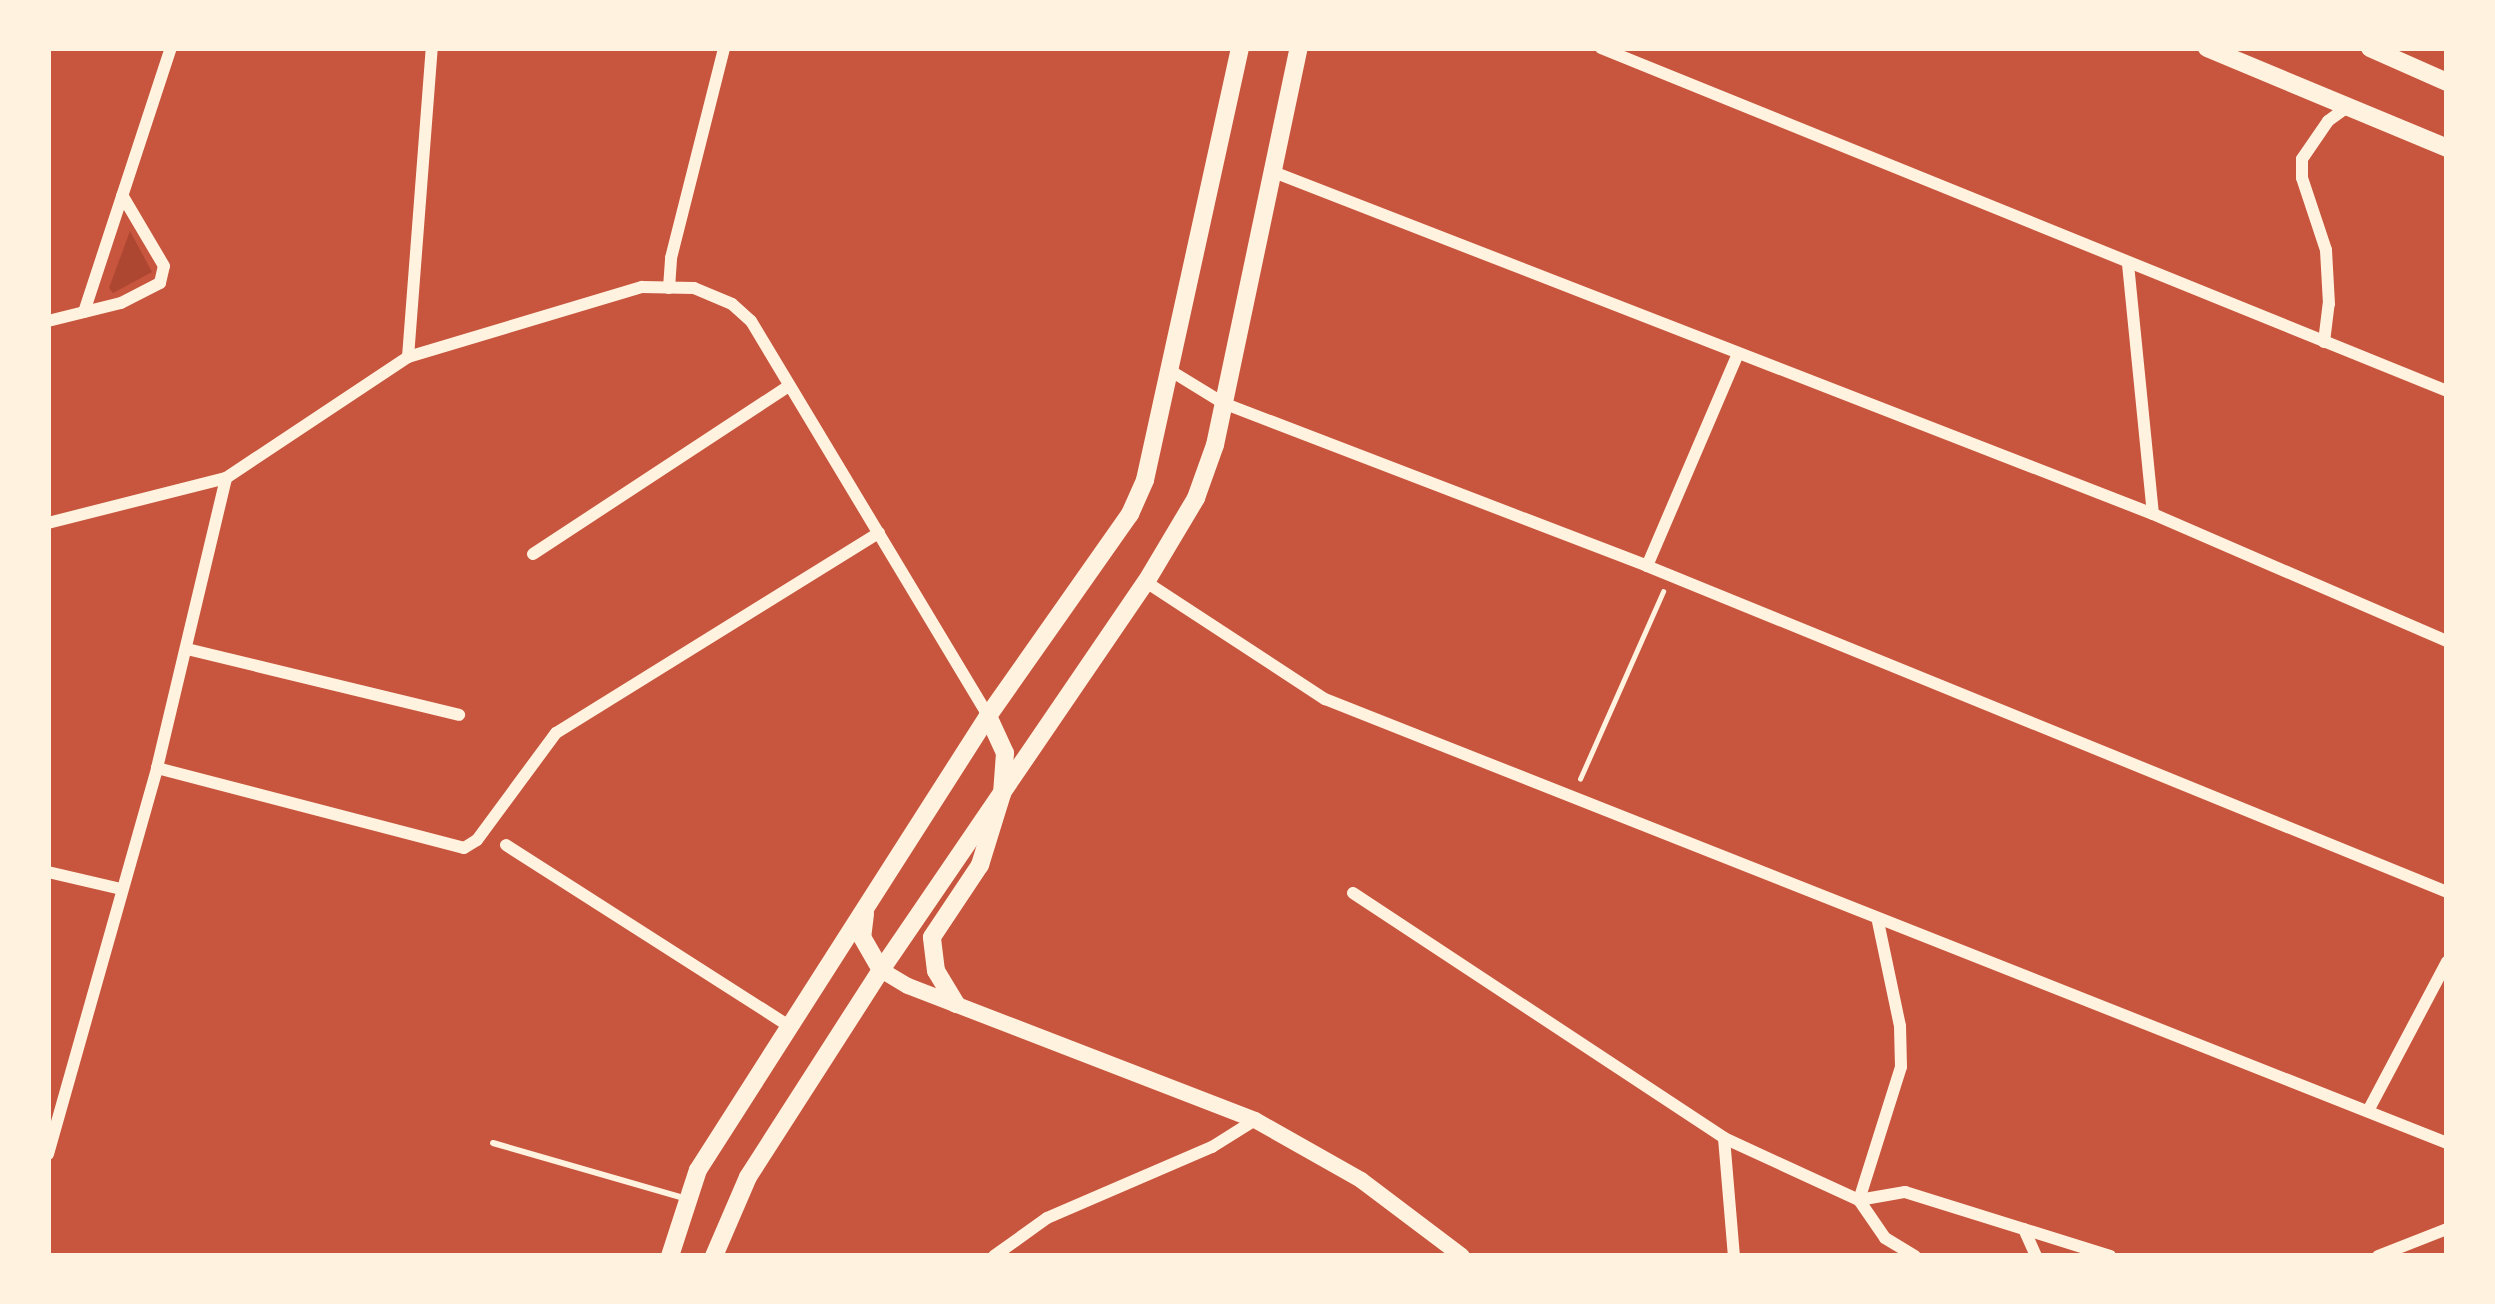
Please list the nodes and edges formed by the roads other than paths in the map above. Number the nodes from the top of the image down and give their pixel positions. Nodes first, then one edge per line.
1 (171, 48) edge
2 (432, 48) edge
3 (724, 48) edge
4 (1240, 48) edge
5 (1299, 48) edge
6 (1601, 48) edge
7 (2207, 48) edge
8 (2370, 48) edge
9 (2447, 82) edge
10 (2347, 107) junction
11 (2447, 148) edge
12 (1270, 171) junction
13 (122, 195) junction
14 (2128, 264) junction
15 (669, 288) junction
16 (84, 313) junction
17 (48, 322) edge
18 (2324, 342) junction
19 (1738, 354) junction
20 (408, 357) junction
21 (1171, 371) junction
22 (789, 386) junction
23 (2447, 391) edge
24 (1223, 403) junction
25 (226, 478) junction
26 (2152, 514) junction
27 (48, 523) edge
28 (879, 533) junction
29 (532, 554) dead end
30 (1647, 566) junction
31 (1146, 582) junction
32 (2447, 641) edge
33 (187, 649) junction
34 (459, 715) dead end
35 (988, 716) junction
36 (157, 768) junction
37 (1002, 794) junction
38 (506, 844) dead end
39 (48, 872) edge
40 (121, 890) junction
41 (2447, 892) edge
42 (1353, 893) dead end
43 (867, 902) junction
44 (1878, 922) junction
45 (2447, 962) edge
46 (881, 970) junction
47 (956, 1004) junction
48 (791, 1027) junction
49 (2368, 1111) junction
50 (1255, 1120) junction
51 (1724, 1138) junction
52 (494, 1143) dead end
53 (2447, 1143) edge
54 (48, 1154) edge
55 (687, 1199) junction
56 (1859, 1200) junction
57 (2024, 1229) junction
58 (2447, 1229) edge
59 (670, 1256) edge
60 (714, 1256) edge
61 (994, 1256) edge
62 (1462, 1256) edge
63 (1734, 1256) edge
64 (1915, 1256) edge
65 (2036, 1256) edge
66 (2110, 1256) edge
67 (2378, 1256) edge

1 - 13 street
2 - 20 street
3 - 15 street
4 - 21 main road
5 - 12 main road
6 - 14 street
7 - 10 main road
8 - 9 main road
10 - 11 main road
10 - 18 street
12 - 19 street
12 - 24 main road
13 - 16 street
13 - 16 street
14 - 18 street
14 - 26 street
15 - 20 street
15 - 22 street
16 - 17 street
18 - 23 street
19 - 26 street
19 - 30 street
20 - 25 street
21 - 24 street
21 - 35 main road
22 - 28 street
22 - 29 street
24 - 30 street
24 - 31 main road
25 - 27 street
25 - 33 street
26 - 32 street
28 - 35 street
28 - 36 street
30 - 41 street
31 - 37 main road
31 - 44 street
33 - 34 street
33 - 36 street
35 - 37 main road
35 - 43 main road
36 - 40 street
37 - 46 main road
37 - 47 main road
38 - 48 street
39 - 40 street
40 - 54 street
42 - 51 street
43 - 46 main road
43 - 48 main road
44 - 49 street
44 - 56 street
45 - 49 street
46 - 47 street
46 - 60 main road
47 - 50 street
48 - 55 main road
49 - 53 street
50 - 61 street
50 - 62 street
51 - 56 street
51 - 63 street
52 - 55 lane
55 - 59 main road
56 - 57 street
56 - 64 street
57 - 65 street
57 - 66 street
58 - 67 street

